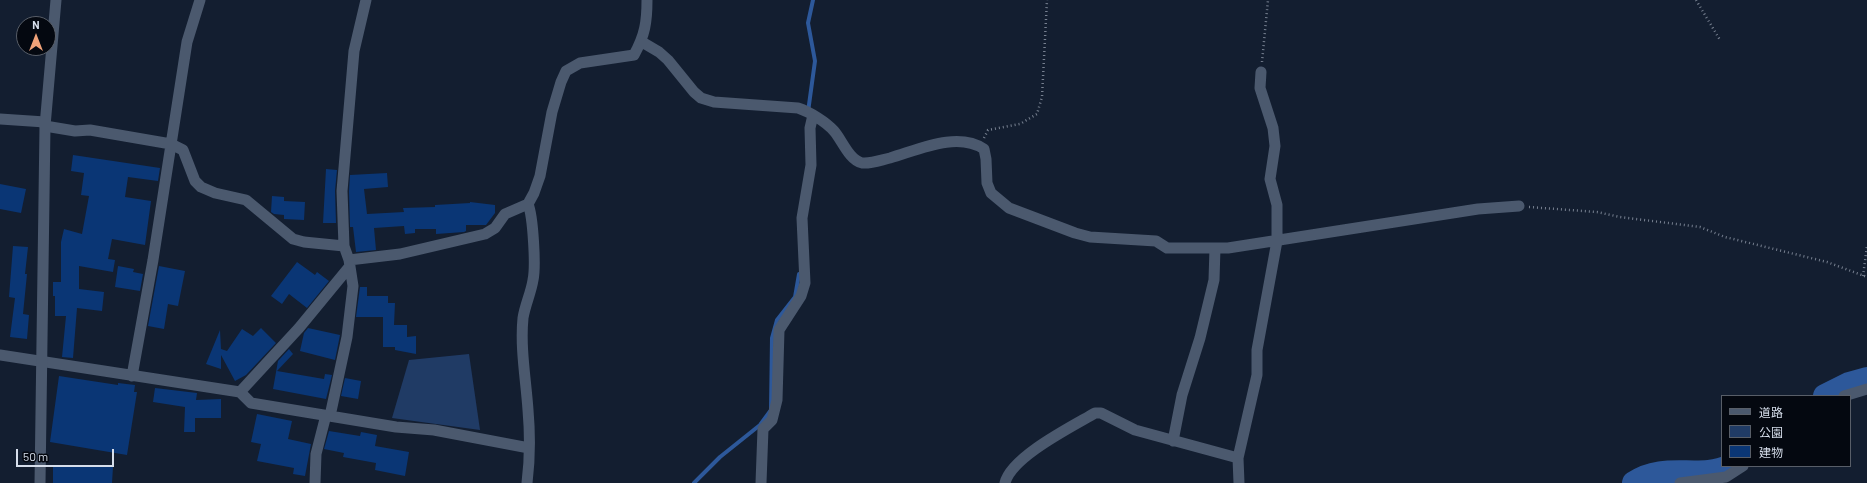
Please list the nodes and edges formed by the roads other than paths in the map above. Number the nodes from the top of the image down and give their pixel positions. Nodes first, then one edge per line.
1 (56, 0) edge
2 (200, 0) edge
3 (366, 0) edge
4 (647, 0) edge
5 (642, 42) junction
6 (1260, 72) road end
7 (810, 113) junction
8 (0, 118) edge
9 (45, 124) junction
10 (171, 144) junction
11 (528, 204) junction
12 (1520, 206) road end
13 (1277, 241) junction
14 (344, 246) junction
15 (1215, 248) junction
16 (349, 263) junction
17 (0, 355) edge
18 (41, 363) junction
19 (132, 376) junction
20 (1867, 389) edge
21 (240, 392) junction
22 (1847, 395) edge
23 (328, 415) junction
24 (1173, 440) junction
25 (529, 448) junction
26 (1238, 458) junction
27 (1742, 467) edge
28 (40, 483) edge
29 (315, 483) edge
30 (527, 483) edge
31 (760, 483) edge
32 (1005, 483) edge
33 (1239, 483) edge
34 (1680, 483) edge

1 - 9 street
2 - 10 street
3 - 14 street
4 - 5 street
5 - 7 street
5 - 11 street
6 - 13 street
7 - 15 street
7 - 31 street
8 - 9 street
9 - 10 street
9 - 18 street
10 - 14 street
10 - 19 street
11 - 16 street
11 - 25 street
12 - 13 street
13 - 15 street
13 - 26 street
14 - 16 street
15 - 24 street
16 - 21 street
16 - 23 street
17 - 18 street
18 - 19 street
18 - 28 street
19 - 21 street
20 - 22 street
21 - 23 street
23 - 25 street
23 - 29 street
24 - 26 street
24 - 32 street
25 - 30 street
26 - 33 street
27 - 34 street

